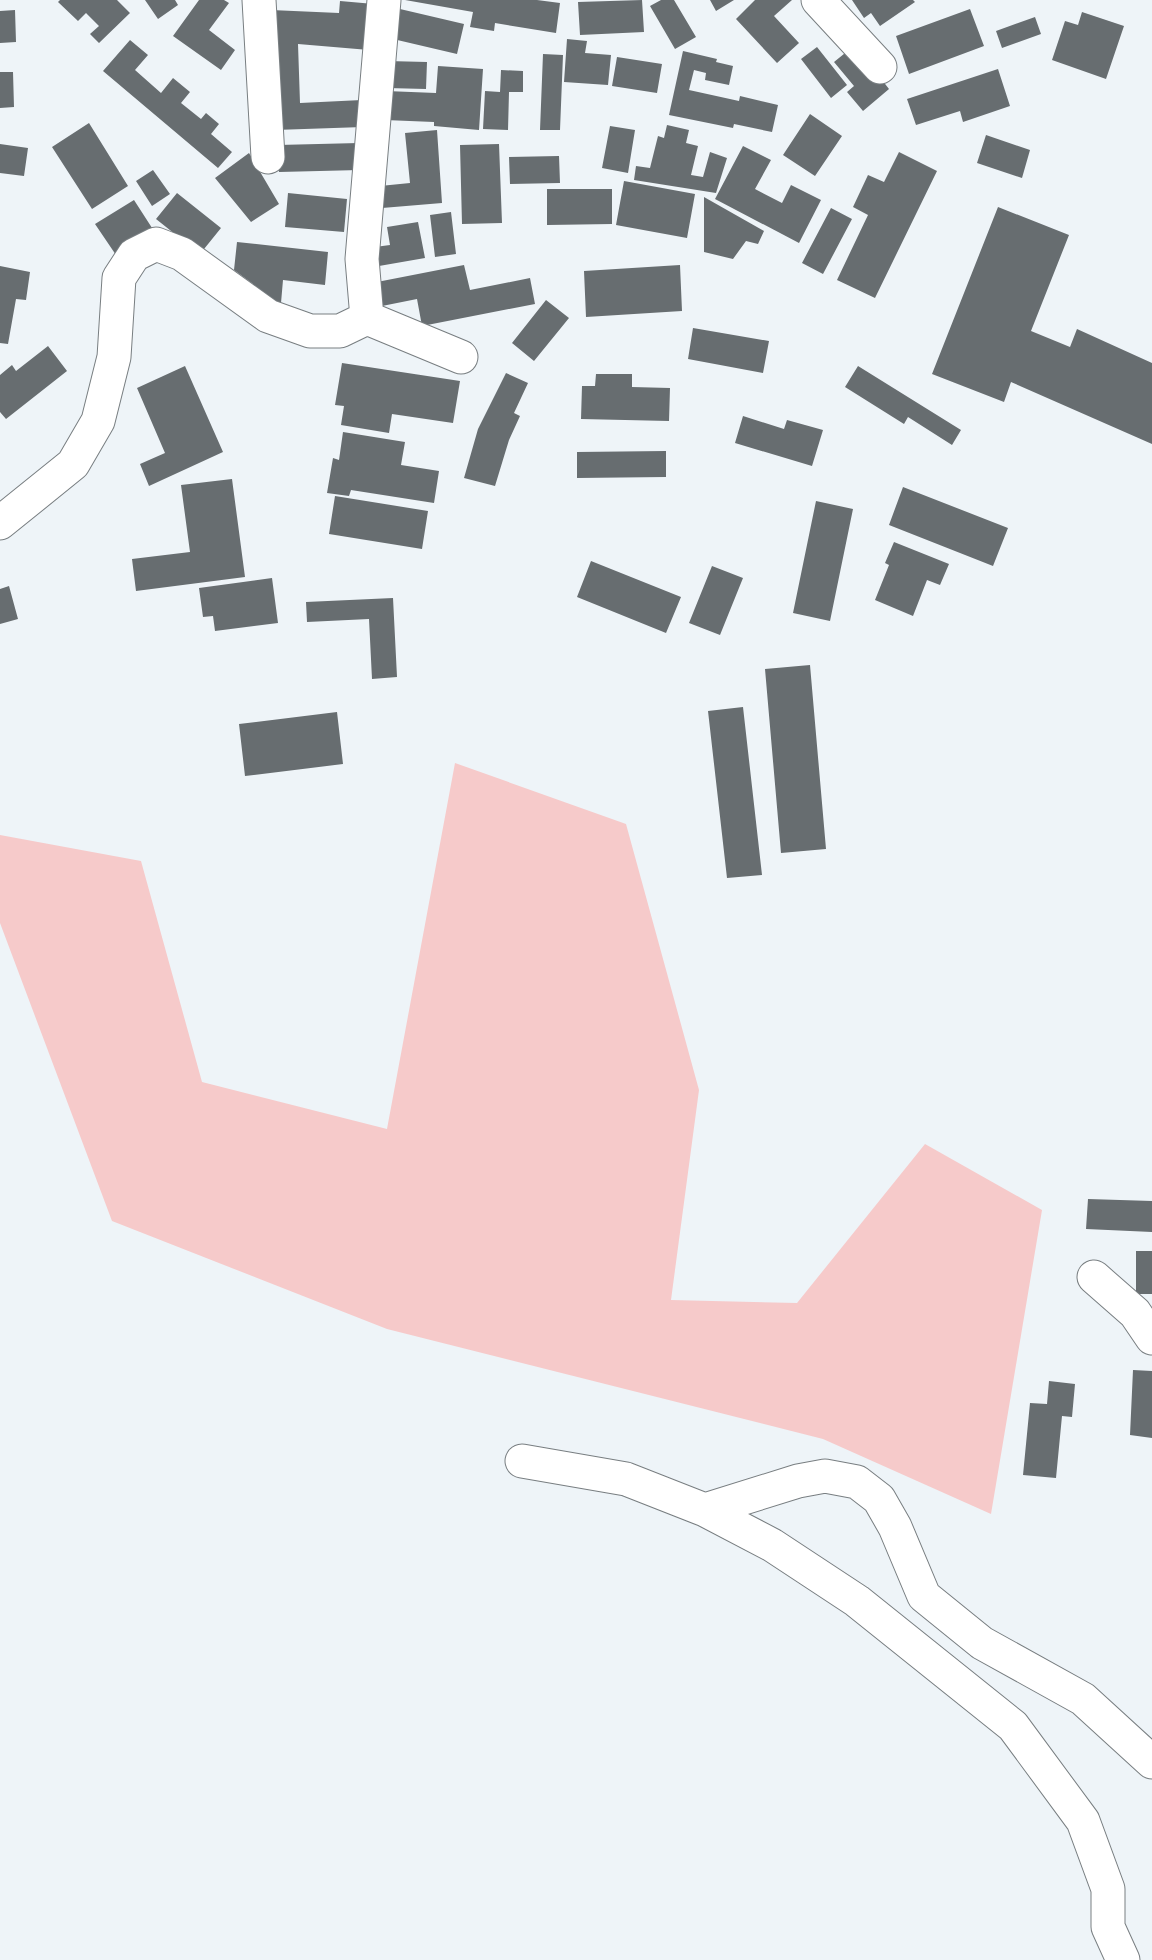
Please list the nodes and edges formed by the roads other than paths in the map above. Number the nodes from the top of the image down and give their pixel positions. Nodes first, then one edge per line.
1 (259, 0) edge
2 (384, 0) edge
3 (818, 0) edge
4 (880, 67) dead end
5 (268, 157) dead end
6 (367, 318) junction
7 (461, 357) dead end
8 (0, 523) edge
9 (1094, 1277) dead end
10 (1152, 1338) edge
11 (522, 1461) dead end
12 (705, 1510) junction
13 (1152, 1762) edge
14 (1123, 1960) edge

1 - 5 street
2 - 6 street
3 - 4 street
6 - 7 street
6 - 8 street
9 - 10 street
11 - 12 street
12 - 13 street
12 - 14 street

